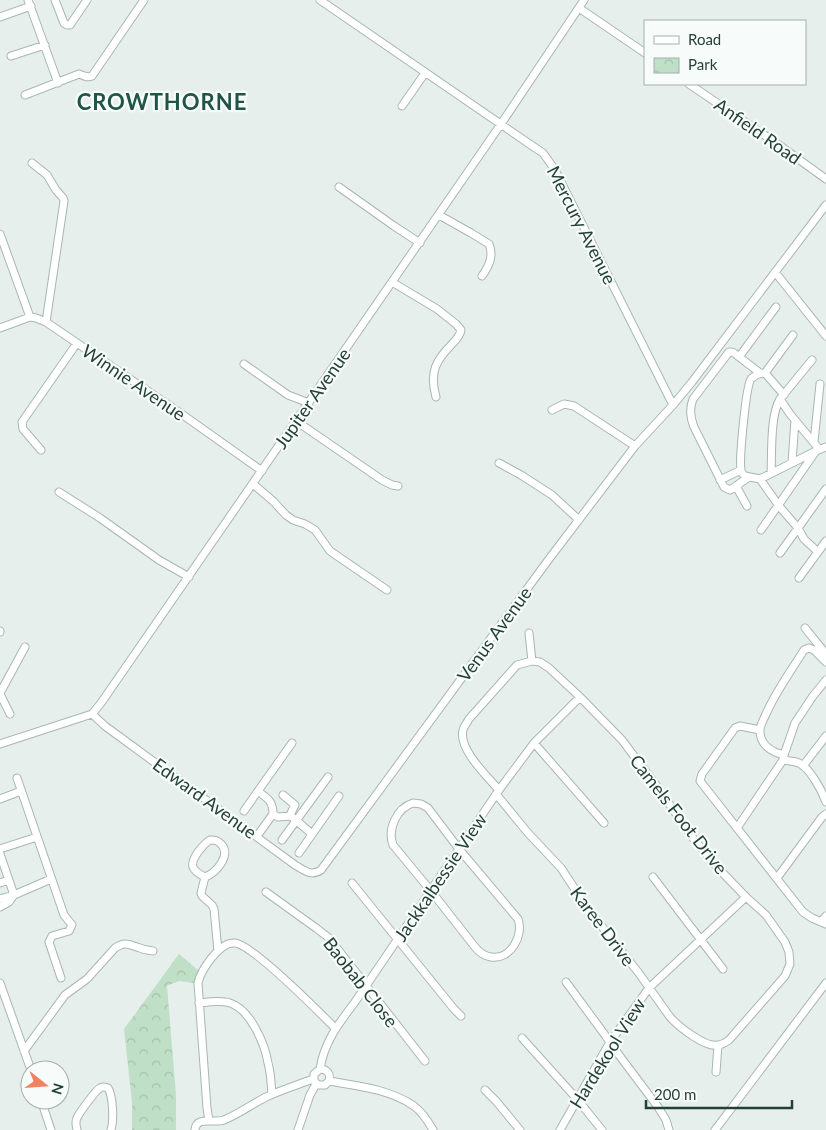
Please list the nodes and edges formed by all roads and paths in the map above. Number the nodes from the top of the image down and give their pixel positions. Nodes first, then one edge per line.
1 (55, 0) edge
2 (87, 0) edge
3 (144, 0) edge
4 (320, 0) edge
5 (584, 0) edge
6 (30, 3) edge
7 (579, 8) junction
8 (0, 17) edge
9 (44, 45) junction
10 (644, 52) edge
11 (11, 56) dead end
12 (425, 73) junction
13 (58, 82) junction
14 (690, 85) edge
15 (25, 95) dead end
16 (402, 106) dead end
17 (501, 124) junction
18 (32, 162) dead end
19 (826, 179) edge
20 (338, 187) dead end
21 (826, 205) edge
22 (439, 215) junction
23 (0, 234) edge
24 (420, 243) junction
25 (775, 272) junction
26 (482, 276) dead end
27 (392, 282) junction
28 (776, 307) dead end
29 (30, 317) junction
30 (46, 322) junction
31 (0, 328) edge
32 (793, 334) dead end
33 (826, 336) edge
34 (77, 342) junction
35 (740, 357) junction
36 (812, 360) dead end
37 (244, 364) dead end
38 (763, 373) junction
39 (820, 384) dead end
40 (436, 397) dead end
41 (782, 397) junction
42 (309, 402) junction
43 (673, 404) junction
44 (552, 410) dead end
45 (795, 420) junction
46 (296, 421) junction
47 (814, 442) junction
48 (634, 446) junction
49 (820, 449) edge
50 (41, 450) dead end
51 (499, 463) dead end
52 (792, 464) junction
53 (741, 470) junction
54 (262, 471) junction
55 (771, 473) junction
56 (749, 477) junction
57 (760, 479) junction
58 (720, 480) junction
59 (253, 484) junction
60 (398, 486) dead end
61 (736, 486) junction
62 (826, 489) edge
63 (59, 492) dead end
64 (747, 506) dead end
65 (779, 506) junction
66 (579, 520) junction
67 (798, 528) junction
68 (761, 530) dead end
69 (826, 540) edge
70 (818, 552) junction
71 (780, 553) dead end
72 (189, 577) junction
73 (799, 578) dead end
74 (387, 590) dead end
75 (805, 628) dead end
76 (529, 633) dead end
77 (26, 647) dead end
78 (826, 654) edge
79 (532, 661) junction
80 (826, 662) edge
81 (826, 680) edge
82 (0, 693) edge
83 (580, 696) junction
84 (10, 714) dead end
85 (92, 714) junction
86 (760, 730) junction
87 (826, 736) edge
88 (292, 743) dead end
89 (534, 743) junction
90 (0, 744) edge
91 (783, 758) junction
92 (804, 766) junction
93 (328, 777) dead end
94 (17, 778) dead end
95 (258, 791) junction
96 (21, 792) junction
97 (497, 792) junction
98 (283, 795) dead end
99 (340, 796) dead end
100 (0, 799) edge
101 (826, 802) edge
102 (244, 810) dead end
103 (273, 814) junction
104 (826, 814) edge
105 (293, 817) junction
106 (604, 824) dead end
107 (737, 828) junction
108 (312, 834) junction
109 (37, 836) junction
110 (257, 836) junction
111 (282, 840) dead end
112 (0, 849) edge
113 (459, 849) junction
114 (299, 853) dead end
115 (0, 854) edge
116 (321, 870) joint
117 (205, 877) junction
118 (653, 877) dead end
119 (777, 878) junction
120 (51, 879) junction
121 (9, 880) junction
122 (0, 883) edge
123 (352, 883) dead end
124 (430, 891) junction
125 (266, 892) dead end
126 (14, 894) junction
127 (746, 897) junction
128 (0, 898) edge
129 (0, 907) edge
130 (824, 923) edge
131 (398, 939) junction
132 (701, 940) junction
133 (153, 951) dead end
134 (218, 951) junction
135 (723, 969) dead end
136 (61, 978) dead end
137 (566, 982) dead end
138 (0, 983) edge
139 (826, 983) edge
140 (366, 986) junction
141 (648, 988) junction
142 (199, 1004) junction
143 (461, 1016) dead end
144 (335, 1028) junction
145 (522, 1038) dead end
146 (610, 1042) junction
147 (718, 1045) junction
148 (24, 1051) junction
149 (27, 1060) edge
150 (424, 1061) dead end
151 (320, 1069) junction
152 (716, 1072) dead end
153 (315, 1081) junction
154 (329, 1081) junction
155 (485, 1090) dead end
156 (272, 1094) junction
157 (577, 1099) junction
158 (45, 1110) edge
159 (209, 1121) junction
160 (52, 1130) edge
161 (77, 1130) edge
162 (111, 1130) edge
163 (195, 1130) edge
164 (298, 1130) edge
165 (433, 1130) edge
166 (520, 1130) edge
167 (560, 1130) edge
168 (602, 1130) edge
169 (668, 1130) edge
170 (715, 1130) edge

1 - 2 street
3 - 13 street
4 - 12 street, Mercury Avenue
5 - 7 street, Jupiter Avenue
6 - 8 street
6 - 9 street
7 - 10 street
7 - 17 street, Jupiter Avenue
9 - 11 street
9 - 13 street
12 - 16 street
12 - 17 street, Mercury Avenue
13 - 15 street
14 - 19 street, Anfield Road
17 - 22 street, Jupiter Avenue
17 - 43 street, Mercury Avenue
18 - 30 street
20 - 24 street
21 - 25 street, Venus Avenue
22 - 24 street, Jupiter Avenue
22 - 26 street
23 - 29 street
24 - 27 street, Jupiter Avenue
25 - 33 street
25 - 43 street, Venus Avenue
27 - 40 street
27 - 42 street, Jupiter Avenue
28 - 35 street
29 - 30 street, Winnie Avenue
29 - 31 street
30 - 34 street, Winnie Avenue
32 - 38 street
34 - 50 street
34 - 54 street, Winnie Avenue
35 - 38 street
35 - 58 street
36 - 41 street
37 - 42 street
38 - 41 street
38 - 53 street
39 - 47 street
41 - 45 street
41 - 55 street
42 - 46 street, Jupiter Avenue
43 - 48 street, Venus Avenue
44 - 48 street
45 - 47 street
45 - 52 street
46 - 54 street, Jupiter Avenue
46 - 60 street
47 - 49 street
48 - 66 street, Venus Avenue
49 - 52 street
49 - 65 street
51 - 66 street
52 - 55 street
53 - 56 street
53 - 58 street
54 - 59 street, Jupiter Avenue
55 - 57 street
56 - 57 street
56 - 61 street
57 - 65 street
58 - 61 street
59 - 72 street, Jupiter Avenue
59 - 74 street
61 - 64 street
62 - 67 street
63 - 72 street
65 - 67 street
65 - 68 street
66 - 116 street, Venus Avenue
67 - 70 street
67 - 71 street
69 - 70 street
70 - 73 street
72 - 85 street, Jupiter Avenue
75 - 78 street
76 - 79 street
77 - 82 street
79 - 83 street, Camels Foot Drive
79 - 97 street, Karee Drive
80 - 86 street
81 - 91 street
82 - 84 street
83 - 89 street, Jackkalbessie View
83 - 127 street, Camels Foot Drive
85 - 90 street
85 - 110 street, Edward Avenue
86 - 91 street
86 - 107 street
87 - 92 street
88 - 95 street
89 - 97 street, Jackkalbessie View
89 - 106 street
91 - 92 street
91 - 107 street
92 - 101 street
93 - 105 street
94 - 96 street
95 - 102 street
95 - 103 street
96 - 100 street
96 - 109 street
97 - 113 street, Jackkalbessie View
97 - 141 street, Karee Drive
98 - 105 street
99 - 108 street
103 - 105 street
103 - 110 street
104 - 119 street
105 - 108 street
105 - 111 street
107 - 119 street
108 - 114 street
109 - 112 street
109 - 120 street
110 - 116 street, Edward Avenue
113 - 124 street, Jackkalbessie View
113 - 124 street
113 - 124 street
115 - 121 street
117 - 117 street
117 - 134 street
118 - 132 street
119 - 130 street
120 - 126 street
120 - 136 street
121 - 122 street
121 - 126 street
123 - 131 street
124 - 131 street, Jackkalbessie View
125 - 140 street, Baobab Close
126 - 128 street
126 - 129 street
127 - 132 street, Hardekool View
127 - 147 street, Camels Foot Drive
131 - 140 street, Jackkalbessie View
131 - 143 street
132 - 135 street
132 - 141 street, Hardekool View
133 - 148 street
134 - 142 street
134 - 144 street
137 - 146 street
138 - 148 street
139 - 170 street
140 - 144 street, Jackkalbessie View
140 - 150 street, Baobab Close
141 - 146 street, Hardekool View
141 - 147 street, Karee Drive
142 - 156 street
142 - 159 street
144 - 151 street, Jackkalbessie View
145 - 157 street
146 - 157 street, Hardekool View
146 - 169 street
147 - 152 street
148 - 149 street
151 - 153 street
151 - 154 street
153 - 154 street
153 - 156 street
153 - 164 street
154 - 165 street
155 - 166 street
156 - 159 street
157 - 167 street, Hardekool View
157 - 168 street
158 - 160 street
159 - 163 street
161 - 162 street

